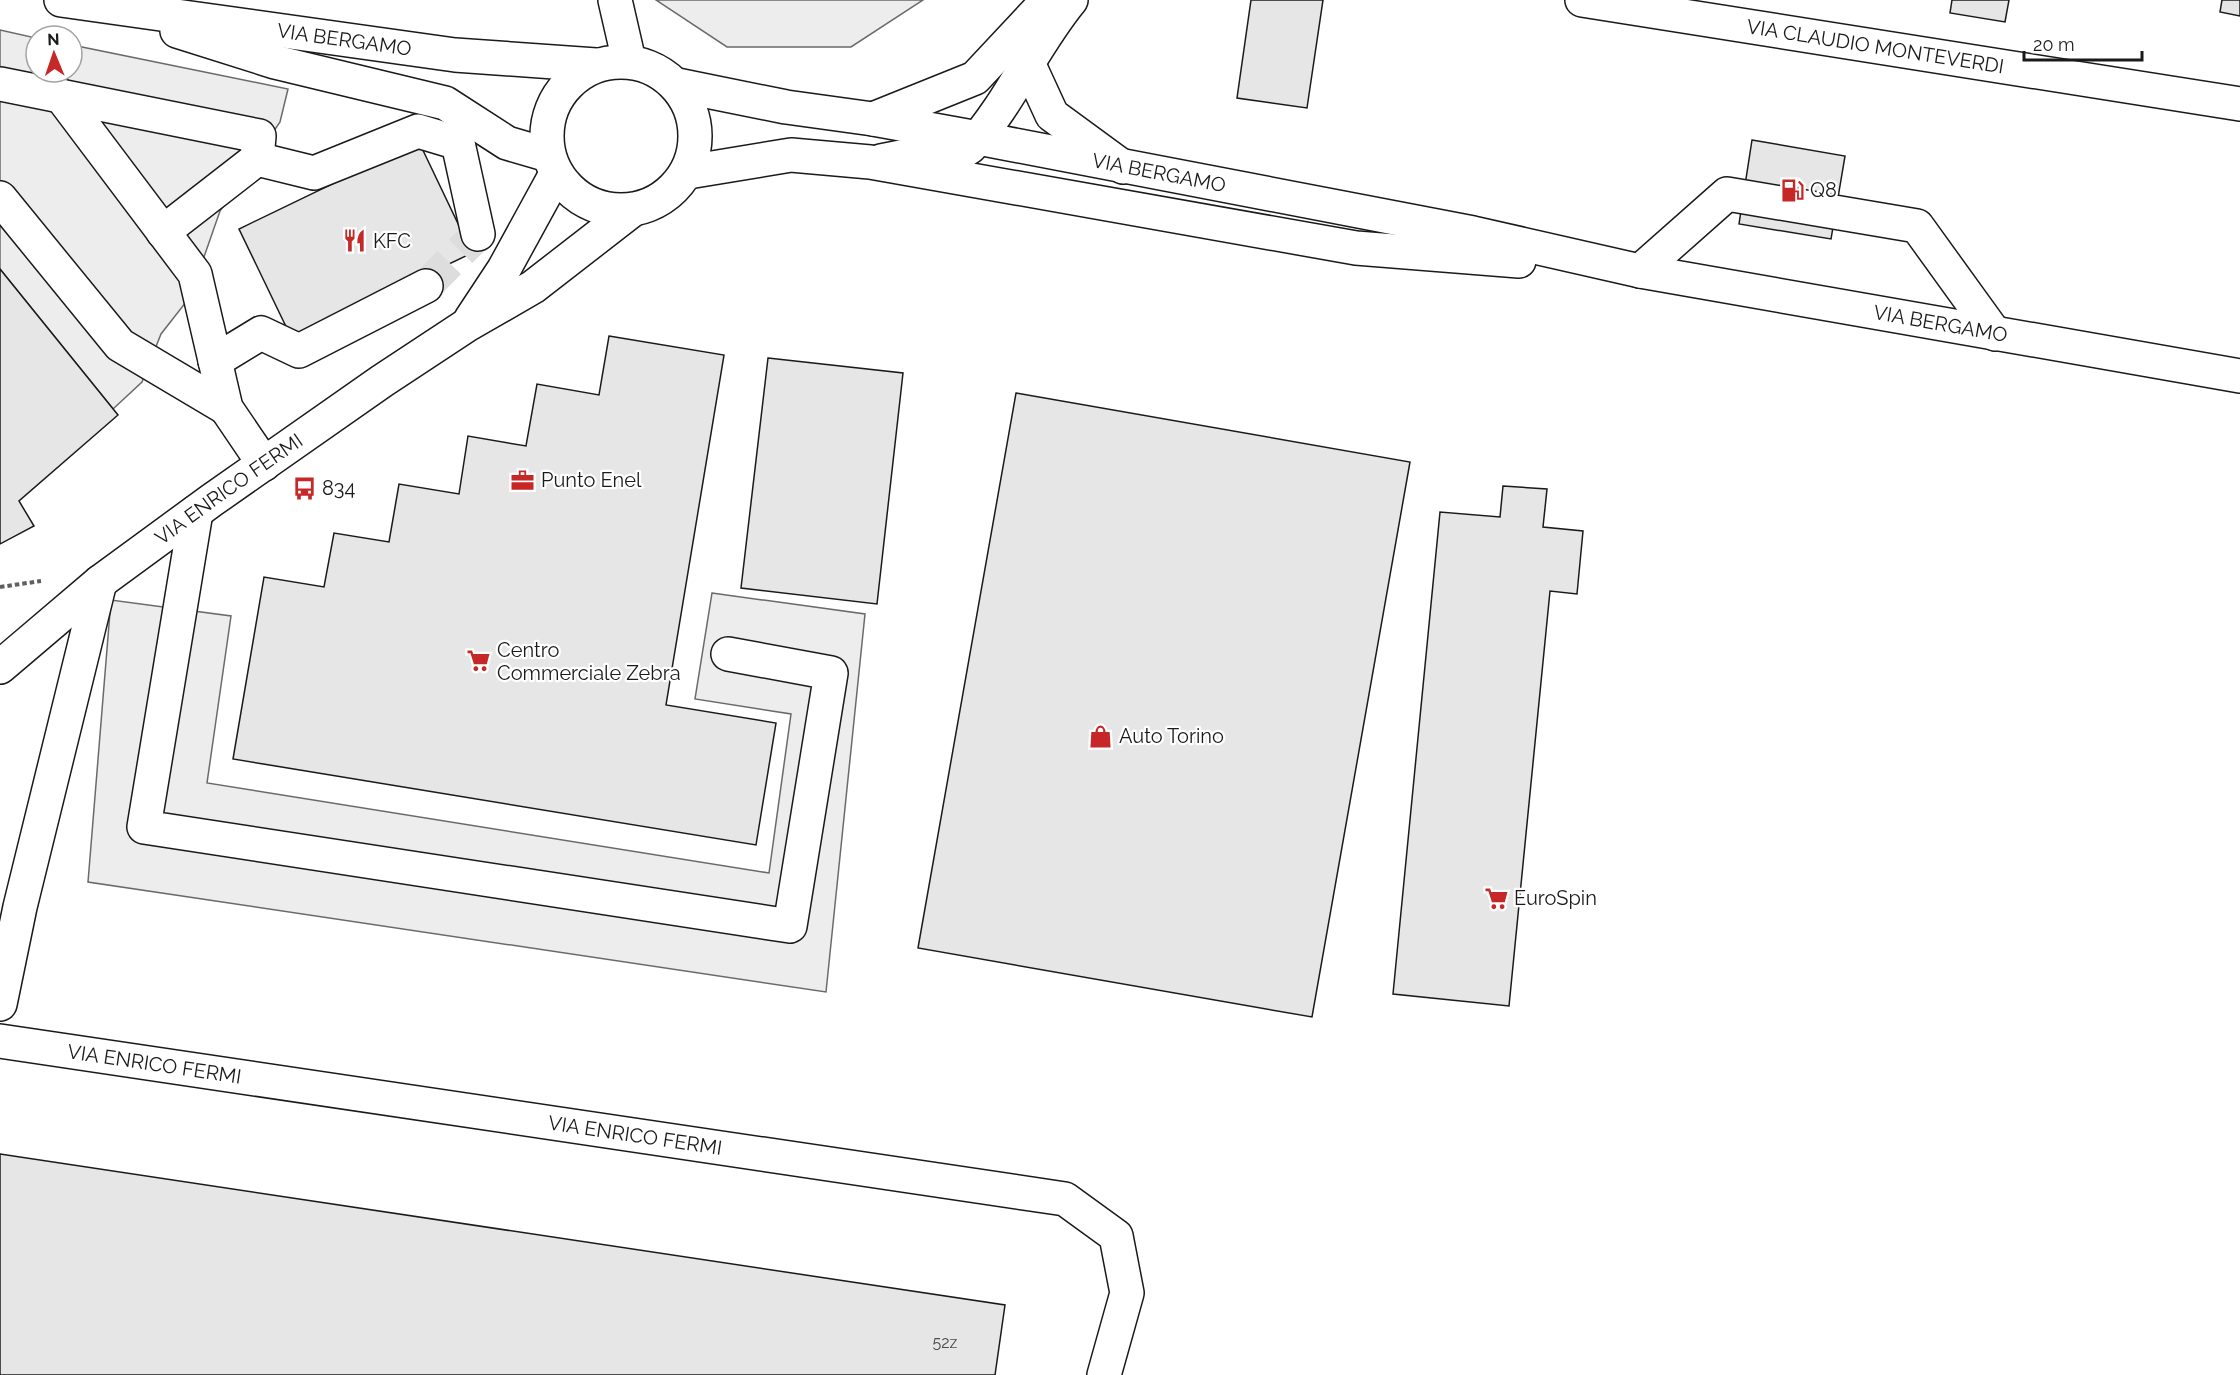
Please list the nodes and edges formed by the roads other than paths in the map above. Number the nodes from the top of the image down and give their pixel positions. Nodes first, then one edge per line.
1 (61, 0) edge
2 (615, 0) edge
3 (1048, 0) edge
4 (1071, 0) edge
5 (1582, 0) edge
6 (95, 3) edge
7 (629, 61) junction
8 (596, 65) junction
9 (1029, 65) junction
10 (0, 84) edge
11 (677, 85) junction
12 (61, 96) junction
13 (2240, 104) edge
14 (873, 119) junction
15 (978, 138) junction
16 (257, 159) junction
17 (870, 162) junction
18 (552, 164) junction
19 (1123, 167) junction
20 (688, 172) junction
21 (0, 198) edge
22 (631, 211) junction
23 (163, 232) junction
24 (478, 234) dead end
25 (1640, 271) junction
26 (426, 286) tunnel mouth
27 (467, 326) junction
28 (1995, 334) junction
29 (215, 361) junction
30 (2240, 376) edge
31 (226, 408) junction
32 (264, 464) junction
33 (196, 512) junction
34 (100, 582) junction
35 (728, 654) dead end
36 (0, 667) edge
37 (0, 1004) edge
38 (0, 1041) edge
39 (1104, 1375) edge

1 - 6 main road, VIA BERGAMO
2 - 7 main road
3 - 14 main road
4 - 9 main road
5 - 13 main road, VIA CLAUDIO MONTEVERDI
6 - 8 main road, VIA BERGAMO
6 - 18 main road, VIA BERGAMO
7 - 8 main road
7 - 11 main road
8 - 18 main road
9 - 15 main road
9 - 19 main road
10 - 12 main road
11 - 14 main road, VIA BERGAMO
11 - 20 main road
12 - 16 main road
12 - 23 main road
14 - 15 main road, VIA BERGAMO
15 - 17 main road
15 - 19 main road, VIA BERGAMO
16 - 23 main road
16 - 24 main road
17 - 20 main road, VIA BERGAMO
17 - 25 main road, VIA BERGAMO
18 - 22 main road
18 - 27 main road, VIA ENRICO FERMI
19 - 25 main road, VIA BERGAMO
20 - 22 main road
21 - 31 main road
22 - 27 main road, VIA ENRICO FERMI
23 - 29 main road
25 - 28 main road, VIA BERGAMO
25 - 28 main road
26 - 29 main road
27 - 32 main road, VIA ENRICO FERMI
28 - 30 main road, VIA BERGAMO
29 - 31 main road
31 - 32 main road
32 - 33 main road, VIA ENRICO FERMI
33 - 34 main road, VIA ENRICO FERMI
33 - 35 main road
34 - 36 main road, VIA ENRICO FERMI
34 - 37 main road
38 - 39 main road, VIA ENRICO FERMI

